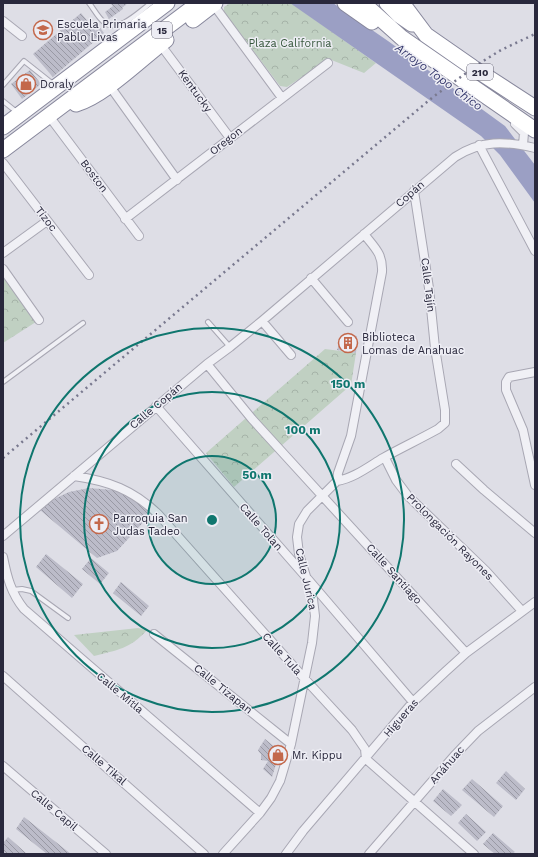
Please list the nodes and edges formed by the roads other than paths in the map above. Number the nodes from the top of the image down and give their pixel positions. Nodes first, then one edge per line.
1 (89, 3) edge
2 (151, 3) edge
3 (163, 3) edge
4 (167, 3) edge
5 (209, 3) edge
6 (346, 3) edge
7 (363, 3) edge
8 (387, 3) edge
9 (400, 9) edge
10 (146, 20) junction
11 (3, 21) edge
12 (22, 36) dead end
13 (402, 38) junction
14 (160, 44) junction
15 (328, 63) dead end
16 (3, 85) edge
17 (109, 85) junction
18 (57, 87) junction
19 (476, 89) junction
20 (282, 98) junction
21 (3, 101) edge
22 (535, 108) edge
23 (54, 112) junction
24 (20, 114) junction
25 (3, 127) edge
26 (535, 130) edge
27 (230, 138) junction
28 (479, 145) junction
29 (520, 145) junction
30 (535, 148) edge
31 (3, 150) edge
32 (3, 163) edge
33 (6, 175) edge
34 (177, 180) junction
35 (414, 191) junction
36 (125, 219) junction
37 (47, 221) junction
38 (364, 234) junction
39 (139, 236) dead end
40 (535, 251) edge
41 (3, 253) edge
42 (3, 269) edge
43 (89, 275) dead end
44 (311, 278) junction
45 (39, 320) dead end
46 (262, 321) junction
47 (208, 322) dead end
48 (348, 322) dead end
49 (83, 323) dead end
50 (230, 347) junction
51 (291, 355) dead end
52 (207, 364) junction
53 (535, 372) edge
54 (3, 382) edge
55 (156, 406) junction
56 (385, 458) junction
57 (456, 464) dead end
58 (74, 476) junction
59 (337, 482) junction
60 (535, 485) edge
61 (322, 495) junction
62 (535, 533) edge
63 (3, 536) edge
64 (3, 557) edge
65 (306, 577) junction
66 (12, 590) junction
67 (535, 602) edge
68 (522, 611) junction
69 (68, 618) dead end
70 (154, 634) dead end
71 (466, 653) junction
72 (3, 676) edge
73 (304, 678) junction
74 (535, 687) edge
75 (413, 702) junction
76 (291, 744) junction
77 (366, 759) junction
78 (3, 766) edge
79 (415, 802) junction
80 (260, 813) junction
81 (106, 854) edge
82 (204, 854) edge
83 (223, 854) edge
84 (286, 854) edge
85 (369, 854) edge
86 (474, 854) edge

1 - 2 lane
3 - 10 highway
4 - 10 highway, 15
5 - 14 highway
5 - 20 street
5 - 23 highway, 15
6 - 13 highway
7 - 13 highway, 210
8 - 9 highway
9 - 22 highway, 210
10 - 18 highway, 15
11 - 12 street
13 - 19 highway, 210
14 - 17 highway
14 - 27 street, Kentucky
15 - 20 street, Oregon
16 - 18 lane
17 - 23 highway
17 - 34 street
18 - 24 highway, 15
19 - 26 highway, 210
19 - 29 street
20 - 27 street, Oregon
21 - 24 lane
23 - 31 highway, 15
23 - 36 street, Boston
24 - 25 highway, 15
27 - 34 street, Oregon
28 - 29 street, Copán
28 - 35 street, Copán
28 - 40 street
29 - 30 street, Copán
32 - 33 street, Tízoc
33 - 37 street, Tízoc
34 - 36 street, Oregon
35 - 38 street, Copán
35 - 56 street, Calle Tajín
36 - 39 street, Boston
37 - 41 street
37 - 43 street, Tízoc
38 - 44 street, Copán
38 - 59 street
42 - 45 street
44 - 46 street, Calle Copán
44 - 48 street
46 - 50 street, Calle Copán
46 - 51 street
47 - 50 lane
49 - 54 lane
50 - 52 street, Calle Copán
52 - 55 street, Calle Copán
52 - 61 street, Calle Santiago
53 - 60 street
55 - 58 street, Calle Copán
55 - 65 street, Calle Tolan
56 - 59 street, Calle Tajín
56 - 68 street, Prolongación Rayones
57 - 62 street
58 - 63 street, Calle Copán
58 - 73 street, Calle Tula
59 - 61 street, Calle Jurica
61 - 65 street, Calle Jurica
61 - 71 street, Calle Santiago
64 - 66 street, Calle Mitla
65 - 73 street, Calle Jurica
65 - 75 street, Calle Tolan
66 - 69 lane
66 - 80 street, Calle Mitla
67 - 68 street, Higueras
68 - 71 street, Higueras
70 - 76 street, Calle Tizapan
71 - 75 street, Higueras
72 - 82 street, Calle Tikal
73 - 76 street, Calle Jurica
73 - 77 street, Calle Tula
74 - 79 street, Anáhuac
75 - 77 street, Higueras
76 - 80 street, Calle Jurica
77 - 79 street
77 - 84 street, Higueras
78 - 81 street, Calle Capil
79 - 85 street, Anáhuac
79 - 86 street
80 - 83 street, Calle Jurica

